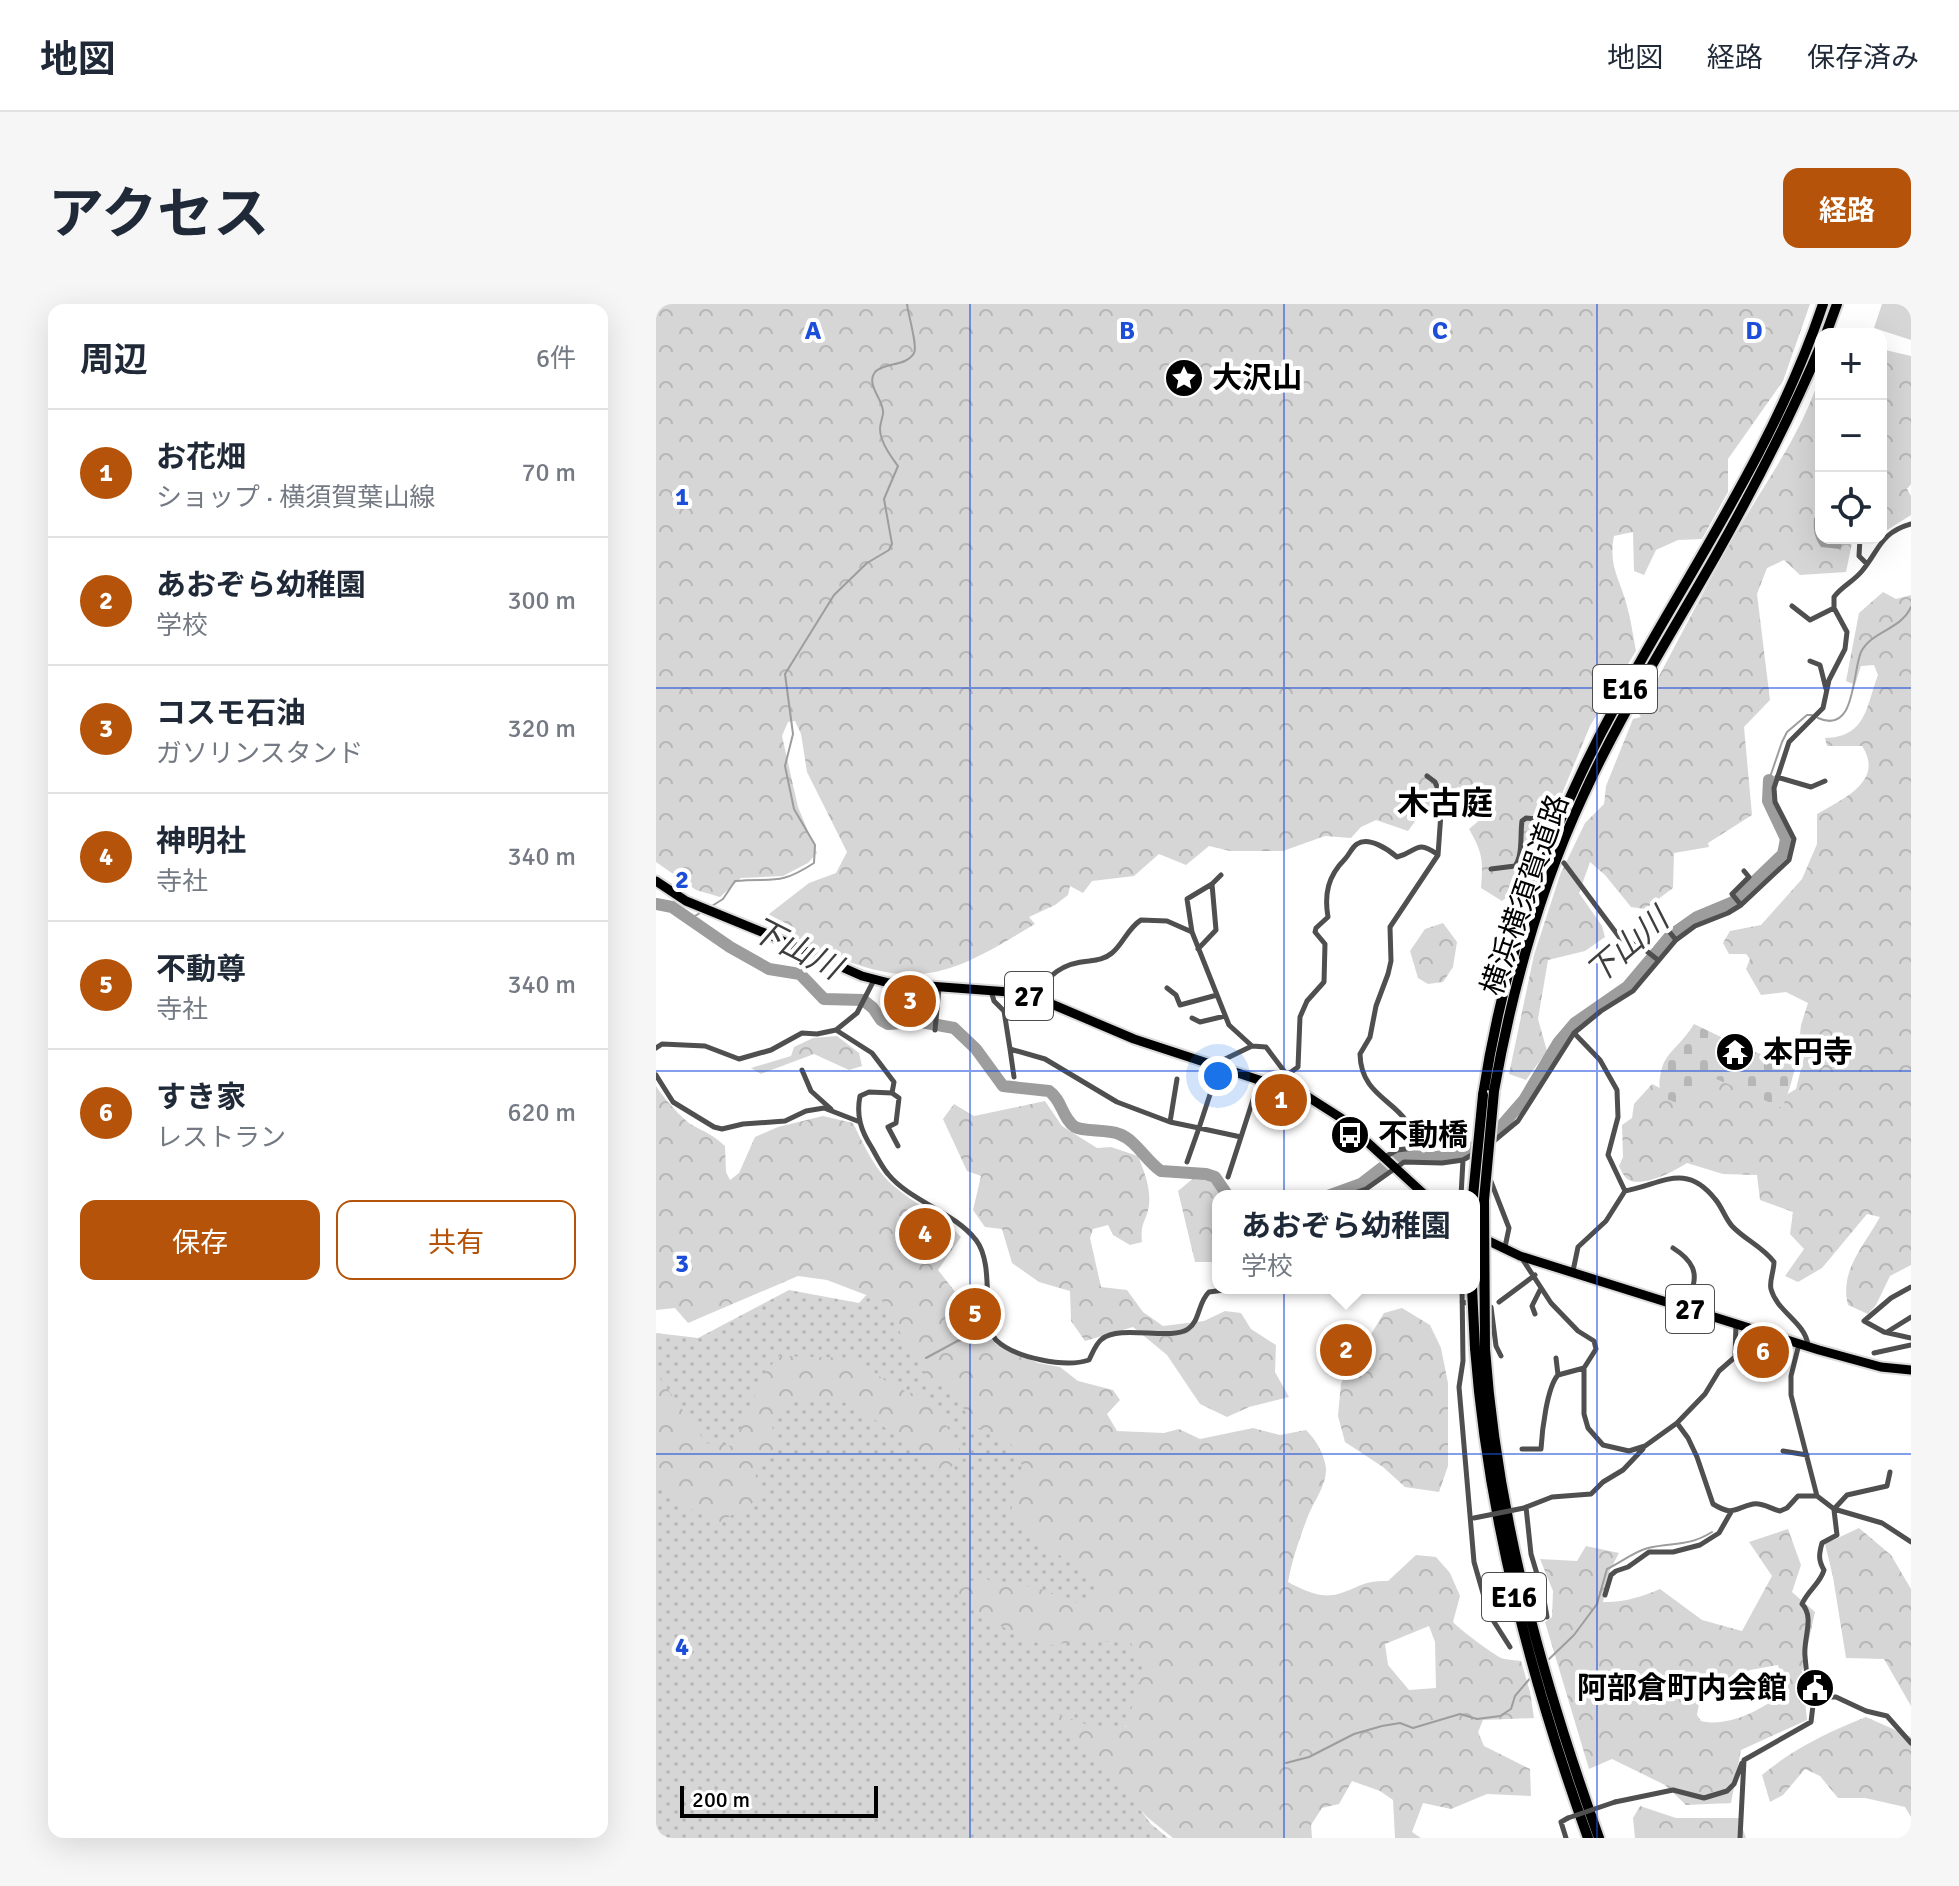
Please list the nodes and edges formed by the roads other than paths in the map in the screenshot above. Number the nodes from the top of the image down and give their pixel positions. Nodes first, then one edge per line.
1 (1823, 304) edge
2 (1837, 304) edge
3 (1828, 328) edge
4 (1815, 358) edge
5 (1911, 524) edge
6 (1860, 544) edge
7 (1867, 564) junction
8 (1792, 606) dead end
9 (1834, 608) junction
10 (1810, 661) dead end
11 (1826, 690) junction
12 (1427, 776) dead end
13 (1777, 777) junction
14 (1825, 781) dead end
15 (1546, 830) dead end
16 (1438, 855) junction
17 (1564, 863) dead end
18 (1491, 869) dead end
19 (1744, 871) dead end
20 (1221, 875) dead end
21 (1212, 884) junction
22 (658, 886) edge
23 (1740, 904) junction
24 (1663, 924) dead end
25 (1192, 932) junction
26 (1676, 939) junction
27 (1198, 949) junction
28 (1658, 960) junction
29 (874, 980) junction
30 (939, 987) junction
31 (1167, 988) dead end
32 (991, 990) junction
33 (1217, 995) junction
34 (1035, 997) junction
35 (1225, 1016) junction
36 (1192, 1018) dead end
37 (936, 1025) dead end
38 (836, 1030) junction
39 (1574, 1033) junction
40 (1252, 1046) junction
41 (656, 1048) edge
42 (1010, 1049) junction
43 (1219, 1066) junction
44 (802, 1070) dead end
45 (656, 1075) edge
46 (1287, 1075) junction
47 (1014, 1077) dead end
48 (1177, 1079) dead end
49 (1260, 1079) junction
50 (1283, 1087) junction
51 (892, 1093) junction
52 (1489, 1093) junction
53 (831, 1109) junction
54 (860, 1122) junction
55 (1170, 1122) junction
56 (1199, 1128) junction
57 (1241, 1137) junction
58 (898, 1146) dead end
59 (1480, 1150) junction
60 (1463, 1160) junction
61 (1187, 1162) dead end
62 (1389, 1162) junction
63 (1228, 1177) dead end
64 (1363, 1190) edge
65 (1419, 1190) edge
66 (1461, 1190) edge
67 (1474, 1190) edge
68 (1625, 1191) junction
69 (1480, 1237) edge
70 (1673, 1248) dead end
71 (1504, 1249) junction
72 (1520, 1256) junction
73 (1573, 1272) junction
74 (1535, 1275) junction
75 (1911, 1287) edge
76 (1540, 1289) junction
77 (1212, 1292) edge
78 (1462, 1294) edge
79 (1473, 1294) edge
80 (1462, 1302) junction
81 (1499, 1302) dead end
82 (1698, 1311) junction
83 (1535, 1314) dead end
84 (1911, 1317) edge
85 (1736, 1323) junction
86 (1886, 1333) junction
87 (1911, 1338) edge
88 (1804, 1345) junction
89 (1911, 1345) edge
90 (1480, 1348) junction
91 (1874, 1353) dead end
92 (1501, 1356) dead end
93 (1556, 1358) dead end
94 (1584, 1368) junction
95 (1911, 1370) edge
96 (1558, 1375) junction
97 (1677, 1423) junction
98 (1645, 1446) junction
99 (1522, 1449) dead end
100 (1783, 1451) dead end
101 (1807, 1455) junction
102 (1890, 1472) dead end
103 (1817, 1496) junction
104 (1525, 1507) junction
105 (1834, 1509) junction
106 (1731, 1512) junction
107 (1471, 1518) junction
108 (1911, 1542) edge
109 (1605, 1595) dead end
110 (1547, 1617) dead end
111 (1510, 1647) dead end
112 (1814, 1697) junction
113 (1911, 1743) edge
114 (1744, 1760) junction
115 (1566, 1838) edge
116 (1588, 1838) edge
117 (1599, 1838) edge
118 (1740, 1838) edge

1 - 52 highway, 横浜横須賀道路 / E16
2 - 3 highway
4 - 52 highway, 横浜横須賀道路 / E16
5 - 7 street
6 - 7 street
7 - 9 street
8 - 9 street
9 - 11 street
10 - 11 street
11 - 13 street
12 - 16 street
13 - 14 street
13 - 23 street
15 - 18 street
16 - 46 street
16 - 62 street
17 - 28 street
19 - 23 street
20 - 21 street
21 - 25 street
21 - 27 street
22 - 29 main road, 27
23 - 26 street
24 - 26 street
25 - 27 street
25 - 34 street
26 - 28 street
27 - 33 street
28 - 39 street
29 - 30 main road, 27
29 - 38 street
30 - 32 main road, 27
30 - 37 street
31 - 33 street
32 - 34 main road, 27
32 - 42 street
33 - 35 street
34 - 43 main road, 27
35 - 36 street
35 - 40 street
38 - 41 street
38 - 51 street
39 - 59 street
39 - 68 street
40 - 43 street
40 - 46 street
42 - 47 street
42 - 55 street
43 - 49 main road, 27
43 - 56 street
44 - 53 street
45 - 53 street
46 - 50 street
48 - 55 street
49 - 50 main road, 27
49 - 57 street
50 - 62 main road, 27
51 - 54 street
51 - 58 street
52 - 67 highway, 横浜横須賀道路 / E16, bridge
52 - 90 highway, 横浜横須賀道路 / E16, bridge
53 - 54 street
54 - 77 street
55 - 56 street
56 - 57 street
56 - 61 street
57 - 63 street
59 - 60 street
59 - 71 street
60 - 62 street
60 - 66 street
62 - 64 street
62 - 65 main road, 27
68 - 73 street
68 - 88 street
69 - 71 main road, 27
70 - 82 street
71 - 72 main road, 27
72 - 73 main road, 27
72 - 74 street
73 - 82 main road, 27
74 - 76 street
74 - 81 street
75 - 86 street
76 - 83 street
76 - 94 street
78 - 80 street
79 - 90 highway, 横浜横須賀道路 / E16, bridge
80 - 92 street
80 - 107 street
82 - 85 main road, 27
84 - 86 street
85 - 88 main road, 27
85 - 97 street
86 - 87 street
88 - 95 main road, 27
88 - 101 street
89 - 91 street
90 - 116 highway, 横浜横須賀道路 / E16
90 - 117 highway, 横浜横須賀道路 / E16
93 - 96 street
94 - 96 street
94 - 98 street
96 - 99 street
97 - 98 street
97 - 106 street
98 - 104 street
100 - 101 street
101 - 103 street
102 - 105 street
103 - 105 street
103 - 106 street
104 - 107 street, bridge
104 - 110 street
105 - 108 street
105 - 112 street
106 - 109 street
107 - 111 street
112 - 113 street
112 - 114 street
114 - 115 street, bridge
114 - 118 street

